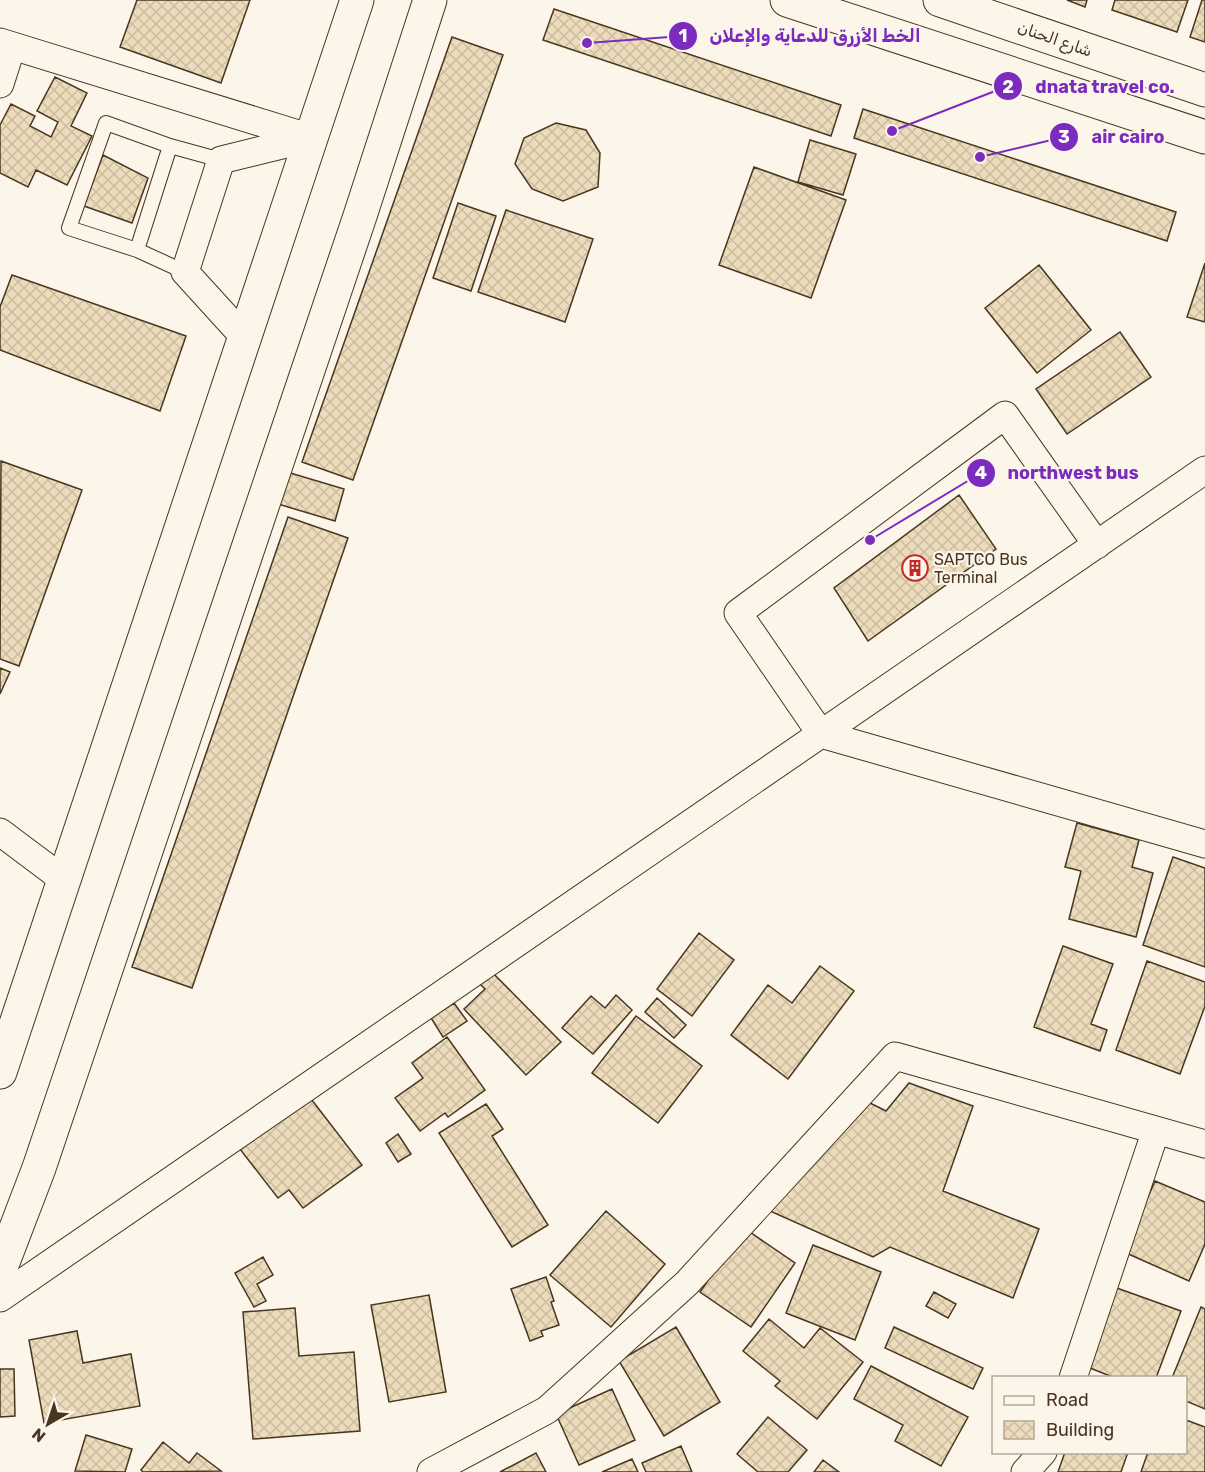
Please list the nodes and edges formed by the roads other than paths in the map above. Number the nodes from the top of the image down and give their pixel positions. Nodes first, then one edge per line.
1 (357, 0) edge
2 (430, 0) edge
3 (787, 0) edge
4 (940, 0) edge
5 (6, 44) edge
6 (0, 84) edge
7 (1205, 90) edge
8 (1205, 137) edge
9 (311, 138) junction
10 (171, 146) junction
11 (221, 160) junction
12 (137, 250) junction
13 (185, 272) junction
14 (245, 338) junction
15 (1205, 470) edge
16 (1097, 544) junction
17 (821, 734) junction
18 (0, 832) edge
19 (1205, 844) edge
20 (64, 880) junction
21 (0, 1072) edge
22 (1156, 1130) junction
23 (1205, 1144) edge
24 (0, 1270) edge
25 (0, 1298) edge
26 (1073, 1376) edge
27 (1041, 1454) edge
28 (1047, 1454) edge
29 (431, 1472) edge
30 (1025, 1472) edge
31 (1041, 1472) edge

1 - 9 main road
2 - 24 main road
3 - 8 main road
4 - 7 main road, شارع الحنان
5 - 6 street
5 - 9 street
9 - 11 street
9 - 14 main road
10 - 11 lane
10 - 12 lane
10 - 12 lane
11 - 13 street
12 - 13 lane
13 - 14 street
14 - 20 main road
15 - 16 street
16 - 17 street
16 - 17 street
17 - 19 street
17 - 25 street
18 - 20 street
20 - 21 main road
22 - 23 street
22 - 26 street
22 - 29 street
27 - 30 street
28 - 31 street

